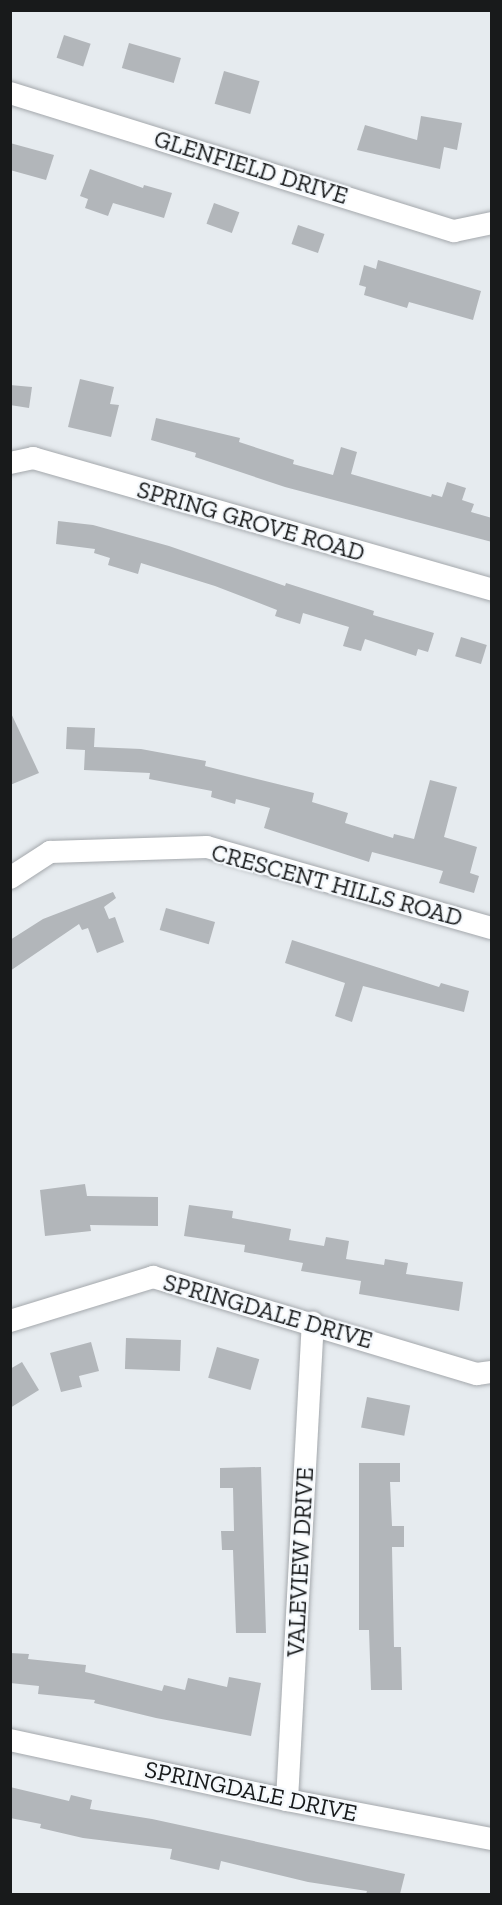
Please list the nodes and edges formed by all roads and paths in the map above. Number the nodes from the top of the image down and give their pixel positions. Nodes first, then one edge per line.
1 (10, 93) edge
2 (492, 223) edge
3 (10, 463) edge
4 (492, 590) edge
5 (10, 878) edge
6 (492, 928) edge
7 (10, 1321) edge
8 (313, 1323) junction
9 (492, 1372) edge
10 (10, 1740) edge
11 (287, 1800) junction
12 (492, 1839) edge

1 - 2 street, GLENFIELD DRIVE
3 - 4 street, SPRING GROVE ROAD
5 - 6 street, CRESCENT HILLS ROAD
7 - 8 street, SPRINGDALE DRIVE
8 - 9 street, SPRINGDALE DRIVE
8 - 11 street, VALEVIEW DRIVE
10 - 11 street, SPRINGDALE DRIVE
11 - 12 street, SPRINGDALE DRIVE

